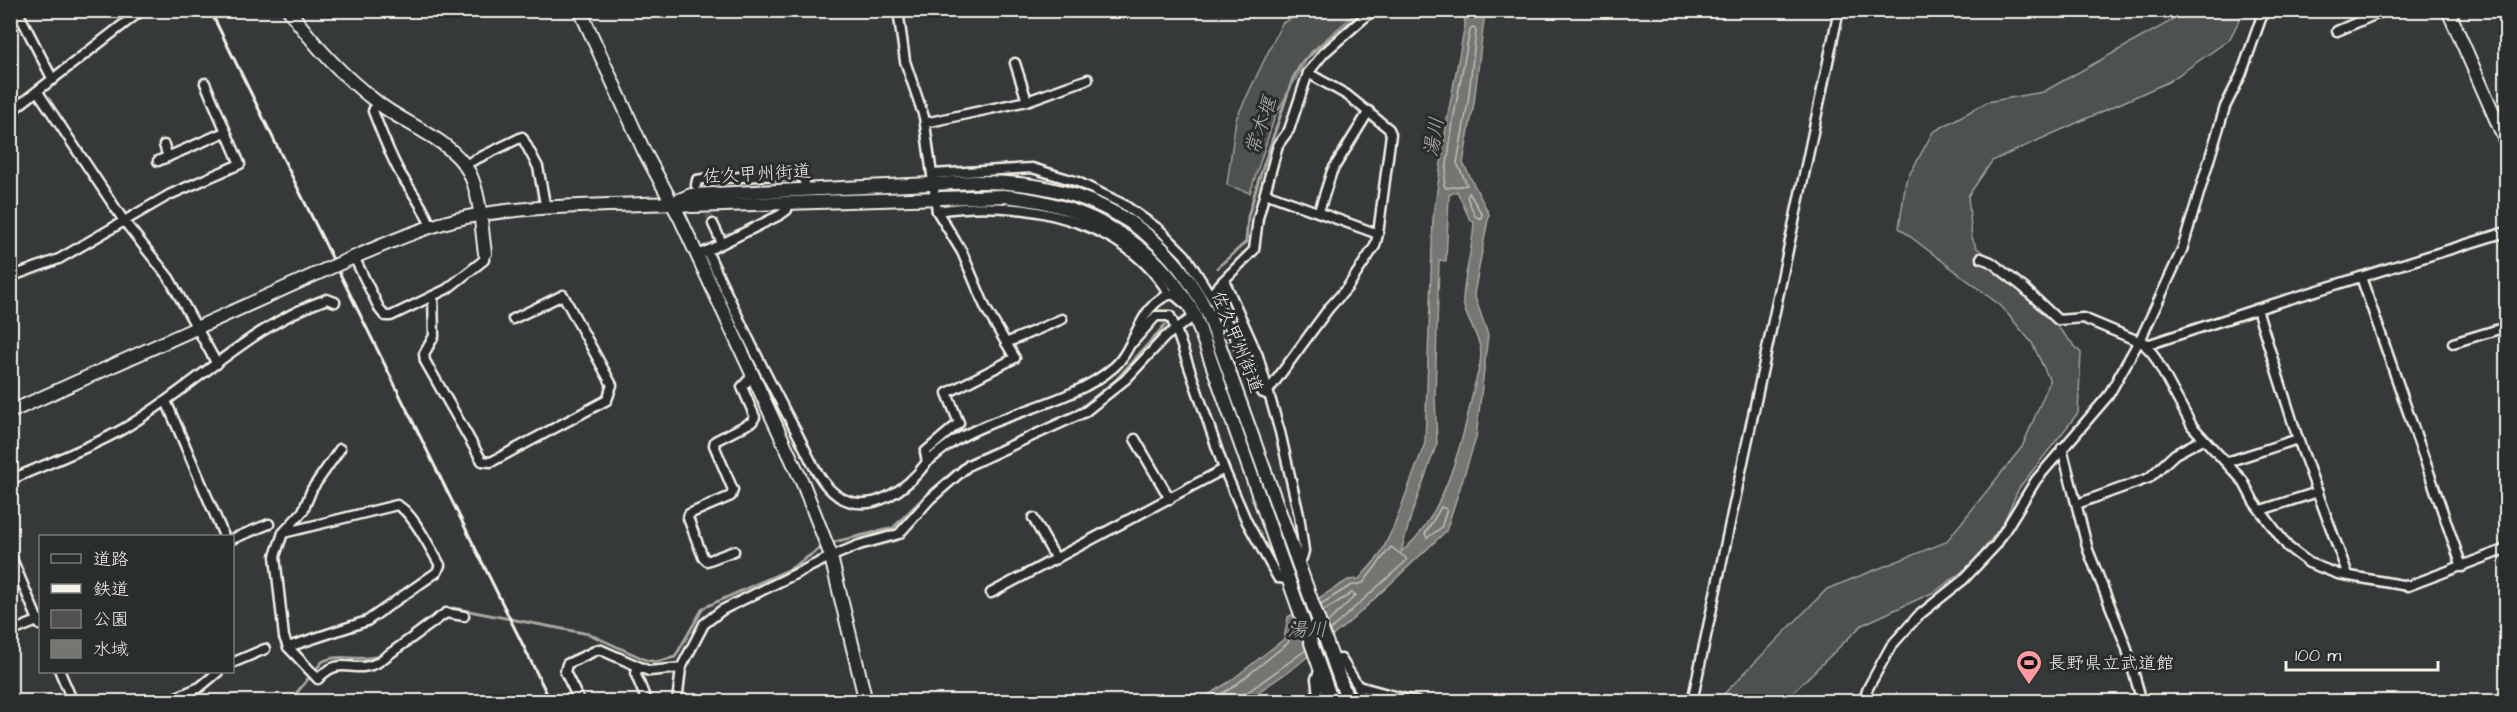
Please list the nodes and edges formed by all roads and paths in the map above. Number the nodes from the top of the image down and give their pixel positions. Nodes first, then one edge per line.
1 (16, 10) edge
2 (142, 10) edge
3 (289, 10) edge
4 (580, 10) edge
5 (898, 10) edge
6 (1373, 10) edge
7 (1839, 10) edge
8 (2264, 10) edge
9 (2386, 10) edge
10 (2448, 10) edge
11 (2337, 31) dead end
12 (1015, 63) dead end
13 (1308, 73) junction
14 (1088, 79) dead end
15 (53, 80) junction
16 (205, 83) dead end
17 (38, 92) junction
18 (1027, 101) junction
19 (377, 102) junction
20 (1369, 111) junction
21 (10, 112) edge
22 (925, 123) junction
23 (225, 132) junction
24 (2506, 142) edge
25 (164, 146) dead end
26 (168, 157) junction
27 (158, 161) dead end
28 (464, 165) junction
29 (932, 179) junction
30 (696, 185) dead end
31 (807, 189) junction
32 (1265, 193) junction
33 (672, 203) junction
34 (788, 203) junction
35 (936, 205) junction
36 (546, 208) junction
37 (1319, 212) junction
38 (479, 215) junction
39 (124, 221) junction
40 (712, 224) tunnel mouth
41 (431, 227) junction
42 (2506, 232) edge
43 (1378, 234) junction
44 (722, 243) junction
45 (485, 253) joint
46 (702, 253) junction
47 (1981, 258) dead end
48 (349, 260) junction
49 (10, 277) edge
50 (2361, 277) junction
51 (1224, 280) junction
52 (1199, 287) junction
53 (1212, 293) dead end
54 (1169, 294) junction
55 (433, 296) junction
56 (335, 302) dead end
57 (2258, 309) junction
58 (1190, 314) junction
59 (513, 319) dead end
60 (1062, 319) dead end
61 (198, 327) junction
62 (2506, 327) edge
63 (1176, 329) junction
64 (1133, 342) junction
65 (1006, 343) junction
66 (2140, 343) junction
67 (2453, 343) dead end
68 (217, 364) junction
69 (753, 375) junction
70 (1268, 390) junction
71 (166, 401) junction
72 (10, 412) edge
73 (1135, 439) dead end
74 (2203, 439) junction
75 (2298, 439) junction
76 (2062, 448) junction
77 (340, 449) dead end
78 (927, 462) junction
79 (2227, 462) junction
80 (1224, 469) junction
81 (10, 480) edge
82 (2318, 492) junction
83 (1170, 499) junction
84 (2077, 504) junction
85 (2261, 510) junction
86 (1033, 518) dead end
87 (269, 524) dead end
88 (283, 533) junction
89 (223, 535) edge
90 (234, 539) edge
91 (2506, 549) edge
92 (734, 551) dead end
93 (10, 554) edge
94 (830, 555) junction
95 (1056, 559) junction
96 (1297, 560) junction
97 (2462, 567) junction
98 (2348, 575) junction
99 (1290, 581) junction
100 (992, 593) dead end
101 (464, 616) dead end
102 (39, 620) edge
103 (39, 622) edge
104 (10, 632) edge
105 (288, 647) junction
106 (265, 649) dead end
107 (1331, 654) junction
108 (234, 662) edge
109 (1319, 664) junction
110 (637, 668) junction
111 (681, 668) junction
112 (60, 673) edge
113 (217, 673) edge
114 (1358, 686) junction
115 (177, 699) edge
116 (73, 702) edge
117 (165, 702) edge
118 (580, 702) edge
119 (647, 702) edge
120 (677, 702) edge
121 (866, 702) edge
122 (1320, 702) edge
123 (1332, 702) edge
124 (1348, 702) edge
125 (1361, 702) edge
126 (1417, 702) edge
127 (1692, 702) edge
128 (1863, 702) edge
129 (2142, 702) edge

1 - 15 street
2 - 15 street
3 - 19 main road
4 - 33 main road
5 - 22 street
6 - 13 street
7 - 127 street
8 - 66 street
9 - 11 street
10 - 24 main road
12 - 18 street
13 - 20 street
13 - 32 street
14 - 18 street
15 - 17 street
16 - 23 street
17 - 21 street
17 - 39 street
18 - 22 street
19 - 28 main road
19 - 41 street
20 - 37 street
20 - 43 street
22 - 29 street
23 - 26 street
23 - 39 street
25 - 26 street
26 - 27 street
28 - 36 street
28 - 38 main road
29 - 31 main road, 佐久甲州街道
29 - 35 street
29 - 52 main road, 佐久甲州街道
30 - 31 street
31 - 33 main road, 佐久甲州街道
32 - 37 street
32 - 51 street
33 - 34 main road, 佐久甲州街道
33 - 36 main road
33 - 46 main road
34 - 35 main road, 佐久甲州街道
34 - 44 street
35 - 54 street
35 - 58 main road, 佐久甲州街道
35 - 65 street
36 - 38 main road
37 - 43 street
38 - 41 main road
38 - 45 main road
39 - 49 street
39 - 61 street
40 - 44 street
41 - 48 main road
42 - 50 street
43 - 70 street
44 - 46 street
45 - 55 street
46 - 69 main road
46 - 78 street
47 - 66 street
48 - 55 street
48 - 61 main road, bridge
50 - 57 street
50 - 97 street
51 - 53 street
51 - 70 street
52 - 70 street
52 - 96 main road, 佐久甲州街道
54 - 58 street
54 - 64 street
55 - 59 street
56 - 68 street
57 - 66 street
57 - 75 street
58 - 63 street
58 - 99 main road, 佐久甲州街道
60 - 65 street
61 - 68 street
61 - 72 main road
62 - 67 street
63 - 64 street
63 - 80 street
63 - 94 street
64 - 78 street
65 - 78 street
66 - 74 street
66 - 76 street
68 - 71 street
69 - 92 street
69 - 94 main road
70 - 96 street
71 - 81 street
71 - 89 street
73 - 83 street
74 - 79 street
74 - 84 street
75 - 79 street
75 - 82 street
76 - 84 street
76 - 128 street
77 - 88 street
79 - 85 street
80 - 83 street
80 - 99 street
82 - 85 street
82 - 98 street
83 - 95 street
84 - 129 street
85 - 98 street
86 - 95 street
87 - 90 street
88 - 105 street
88 - 105 street
91 - 97 street
93 - 102 street
94 - 111 street
94 - 121 main road
95 - 100 street
96 - 107 main road, 佐久甲州街道
97 - 98 street
99 - 109 main road, 佐久甲州街道
101 - 105 street
103 - 104 street
106 - 108 street
107 - 114 street
107 - 124 main road, 佐久甲州街道
109 - 122 street
109 - 123 main road, 佐久甲州街道
110 - 111 street
110 - 118 street
110 - 119 street
111 - 120 street
112 - 116 street
113 - 115 street
114 - 125 street
114 - 126 street
115 - 117 street

